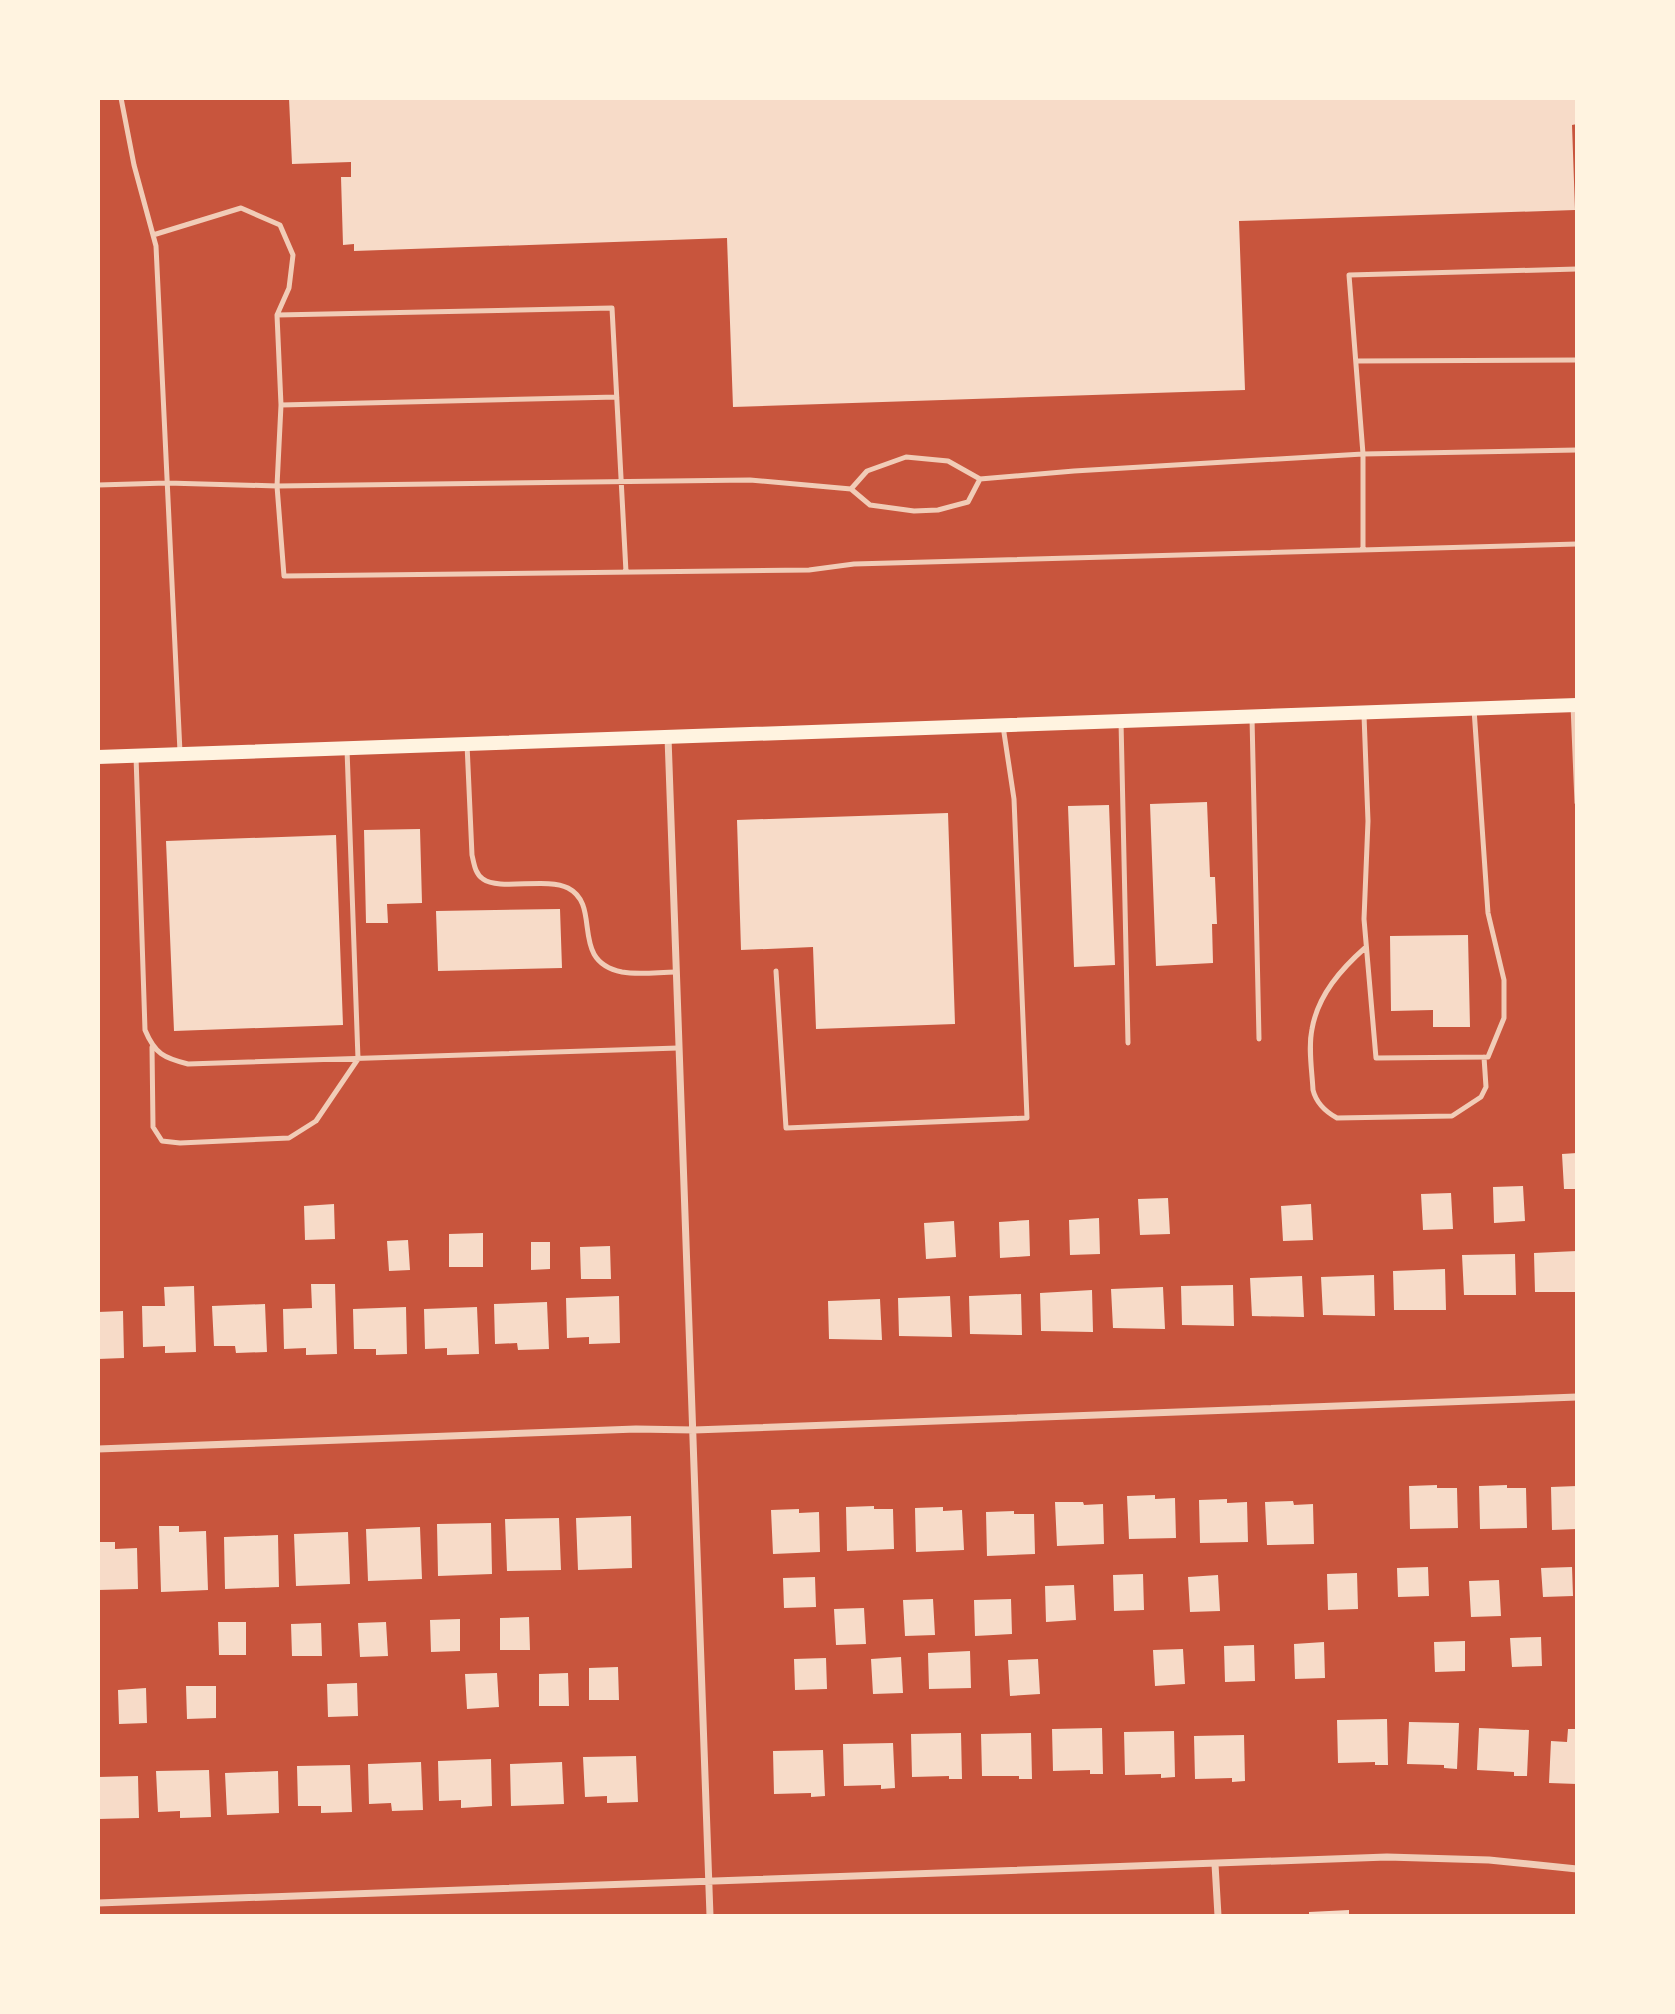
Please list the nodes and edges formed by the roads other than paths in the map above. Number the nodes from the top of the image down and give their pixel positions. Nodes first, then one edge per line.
1 (121, 98) edge
2 (153, 235) junction
3 (1577, 269) edge
4 (277, 315) junction
5 (1577, 360) edge
6 (1356, 362) junction
7 (617, 397) junction
8 (281, 405) junction
9 (1577, 450) edge
10 (1363, 454) junction
11 (980, 479) junction
12 (621, 481) junction
13 (167, 483) junction
14 (98, 485) edge
15 (277, 486) junction
16 (851, 489) junction
17 (1577, 544) edge
18 (1363, 551) junction
19 (626, 572) junction
20 (1575, 705) edge
21 (1474, 709) junction
22 (1364, 713) junction
23 (1252, 717) junction
24 (1121, 722) junction
25 (1003, 726) junction
26 (668, 737) junction
27 (467, 744) junction
28 (346, 749) junction
29 (180, 754) junction
30 (136, 756) junction
31 (98, 757) edge
32 (1577, 803) edge
33 (1366, 947) junction
34 (776, 971) dead end
35 (676, 972) junction
36 (1259, 1039) dead end
37 (1128, 1043) dead end
38 (152, 1047) junction
39 (678, 1048) junction
40 (1485, 1057) junction
41 (358, 1059) junction
42 (1577, 1397) edge
43 (694, 1430) junction
44 (98, 1449) edge
45 (1215, 1864) junction
46 (1577, 1868) edge
47 (709, 1883) junction
48 (98, 1903) edge
49 (710, 1916) edge
50 (1218, 1916) edge

1 - 2 lane
2 - 4 lane
2 - 13 lane
3 - 6 lane
4 - 7 lane
4 - 8 lane
5 - 6 lane
6 - 10 lane
7 - 8 lane
7 - 12 lane
8 - 15 lane
9 - 10 lane
10 - 11 lane
10 - 18 lane
11 - 16 lane
11 - 16 lane
12 - 15 lane
12 - 16 lane
12 - 19 lane
13 - 14 lane
13 - 15 lane
13 - 29 lane
15 - 19 lane
17 - 18 lane
18 - 19 lane
20 - 21 main road
20 - 32 lane
21 - 22 main road
21 - 40 lane
22 - 23 main road
22 - 33 lane
23 - 24 main road
23 - 36 lane
24 - 25 main road
24 - 37 lane
25 - 26 main road
25 - 34 lane
26 - 27 main road
26 - 35 street
27 - 28 main road
27 - 35 lane
28 - 29 main road
28 - 41 lane
29 - 30 main road
30 - 31 main road
30 - 38 lane
33 - 40 lane
33 - 40 lane
35 - 39 street
38 - 41 lane
38 - 41 lane
39 - 41 lane
39 - 43 street
42 - 43 street
43 - 44 street
43 - 47 street
45 - 46 street
45 - 47 street
45 - 50 street
47 - 48 street
47 - 49 street

